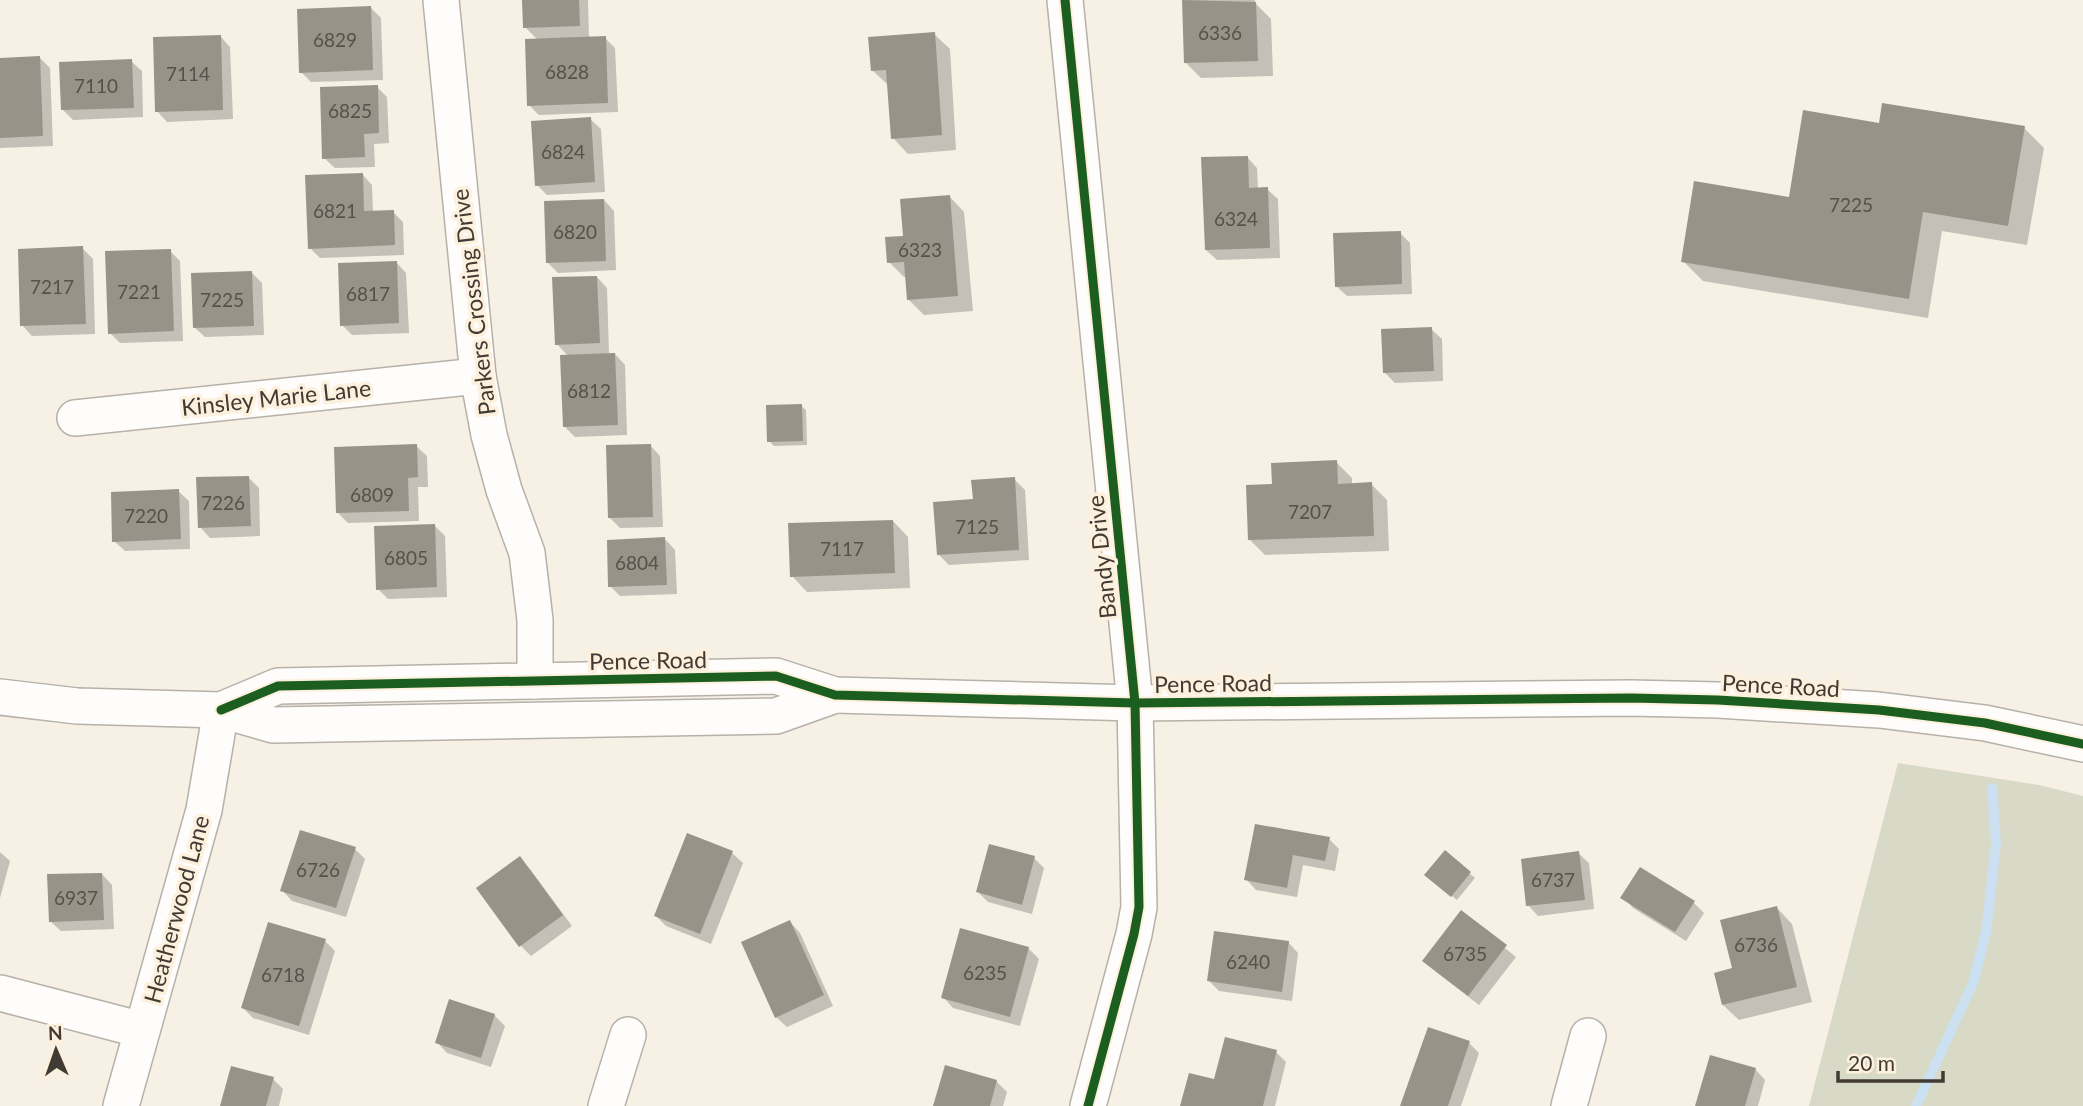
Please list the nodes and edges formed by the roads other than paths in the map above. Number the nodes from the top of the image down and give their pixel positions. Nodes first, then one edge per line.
1 (441, 0) edge
2 (1065, 0) edge
3 (478, 376) junction
4 (75, 418) dead end
5 (536, 681) junction
6 (835, 695) junction
7 (0, 697) edge
8 (1135, 703) junction
9 (221, 710) junction
10 (2083, 744) edge
11 (0, 993) edge
12 (142, 1030) junction
13 (628, 1035) dead end
14 (1588, 1036) dead end
15 (121, 1106) edge
16 (606, 1106) edge
17 (1088, 1106) edge
18 (1569, 1106) edge

1 - 3 street, Parkers Crossing Drive
2 - 8 street, Bandy Drive
3 - 4 street, Kinsley Marie Lane
3 - 5 street, Parkers Crossing Drive
5 - 6 street, Pence Road
5 - 9 street, Pence Road
6 - 8 street, Pence Road
6 - 9 street, Pence Road
7 - 9 street, Pence Road
8 - 10 street, Pence Road
8 - 17 street, Bandy Drive
9 - 12 street, Heatherwood Lane
11 - 12 street
12 - 15 street, Heatherwood Lane
13 - 16 street
14 - 18 street

